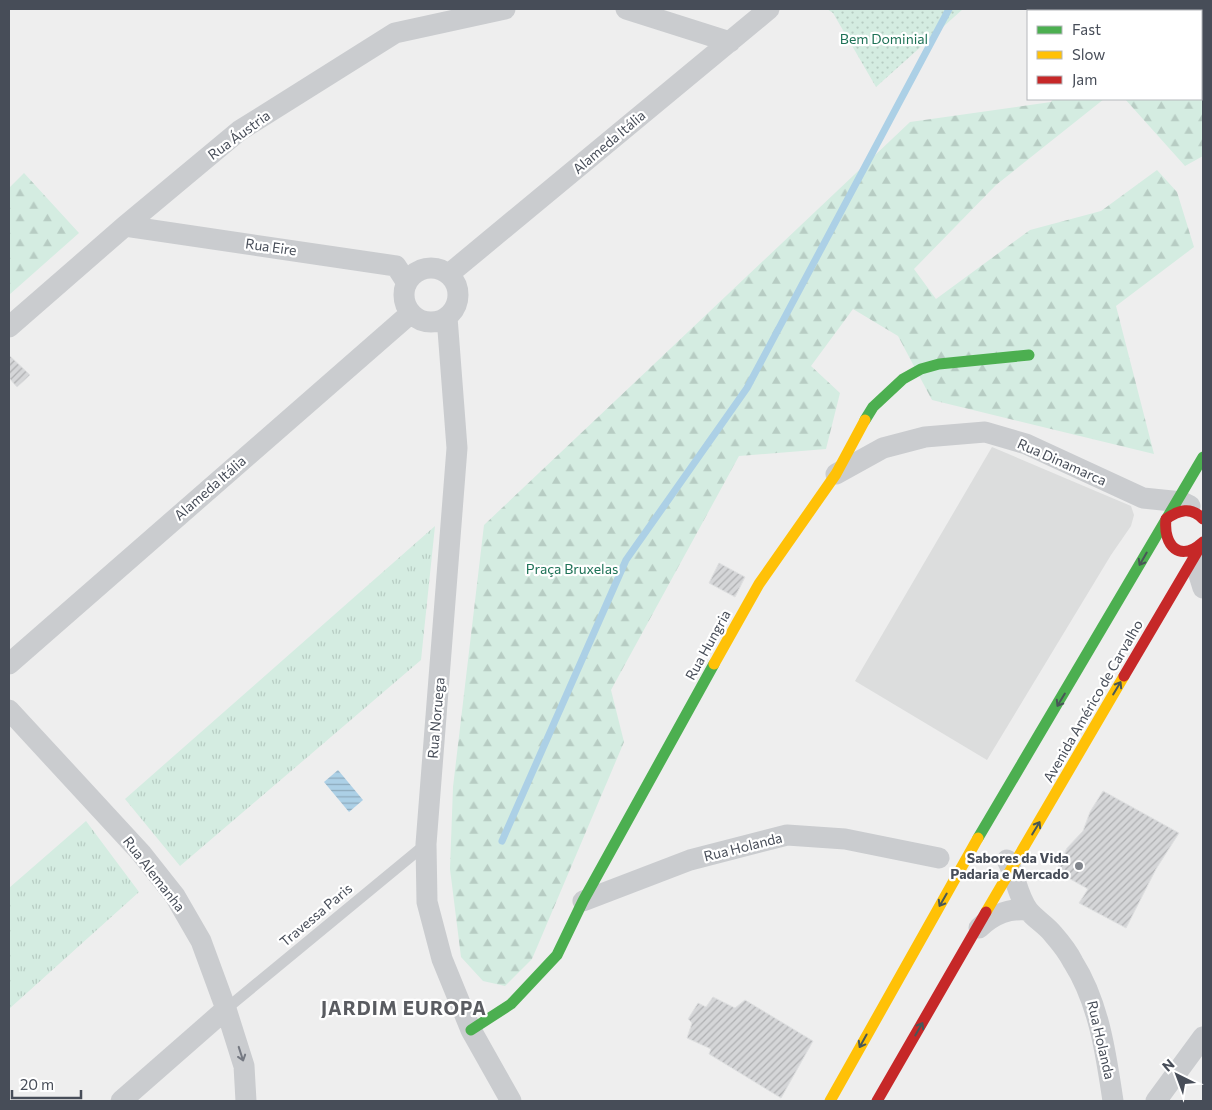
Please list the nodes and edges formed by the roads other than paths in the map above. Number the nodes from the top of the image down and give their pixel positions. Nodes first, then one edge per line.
1 (505, 9) edge
2 (626, 9) edge
3 (769, 9) edge
4 (730, 42) junction
5 (125, 226) junction
6 (449, 274) junction
7 (407, 283) junction
8 (411, 312) junction
9 (447, 317) junction
10 (9, 327) edge
11 (1029, 356) dead end
12 (1203, 457) edge
13 (836, 474) junction
14 (1143, 498) junction
15 (1200, 516) edge
16 (1167, 522) junction
17 (1203, 543) edge
18 (1203, 588) edge
19 (1203, 600) edge
20 (1167, 605) junction
21 (9, 664) edge
22 (9, 710) edge
23 (426, 844) junction
24 (978, 847) junction
25 (955, 866) junction
26 (1005, 867) junction
27 (988, 889) dead end
28 (583, 901) junction
29 (1028, 910) junction
30 (975, 932) junction
31 (226, 1009) junction
32 (470, 1030) junction
33 (1203, 1037) edge
34 (121, 1101) edge
35 (246, 1101) edge
36 (511, 1101) edge
37 (830, 1101) edge
38 (877, 1101) edge
39 (1113, 1101) edge
40 (1156, 1101) edge

1 - 5 street, Rua Áustria
2 - 4 street
3 - 4 street, Alameda Itália
4 - 6 street, Alameda Itália
5 - 7 street, Rua Eire
5 - 10 street, Rua Áustria
6 - 7 street
6 - 9 street
7 - 8 street
8 - 9 street
8 - 21 street, Alameda Itália
9 - 23 street, Rua Noruega
11 - 13 main road, Rua Hungria
12 - 16 main road, Avenida Américo de Carvalho
13 - 14 street, Rua Dinamarca
13 - 28 main road, Rua Hungria
14 - 16 street, Rua Dinamarca
14 - 16 street
15 - 16 street, Rua Dinamarca
16 - 17 main road
16 -> 24 main road, Avenida Américo de Carvalho
17 - 18 street
17 - 20 main road, Avenida Américo de Carvalho
19 - 20 street
26 -> 20 main road, Avenida Américo de Carvalho
22 - 31 street, Rua Alemanha
23 - 31 lane, Travessa Paris
23 - 32 street, Rua Noruega
24 - 25 lane, Rua Holanda
24 - 25 main road, Avenida Américo de Carvalho
25 - 28 street, Rua Holanda
25 -> 37 main road, Avenida Américo de Carvalho
26 - 27 main road
26 - 29 street, Rua Holanda
26 - 30 main road, Avenida Américo de Carvalho
28 - 32 main road, Rua Hungria
29 - 30 street
29 - 39 street, Rua Holanda
38 -> 30 main road, Avenida Américo de Carvalho
31 - 34 street
31 -> 35 street, Rua Alemanha
32 - 36 street, Rua Noruega
33 - 40 street

